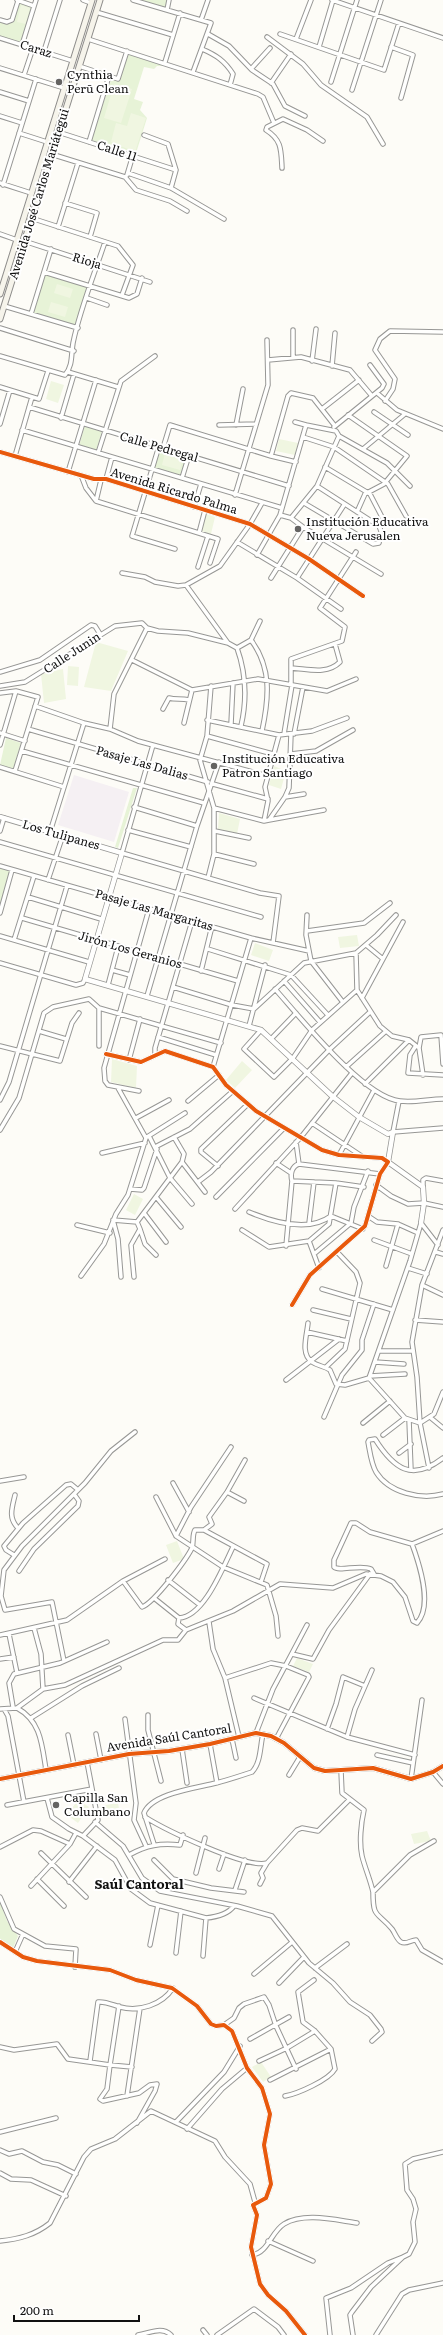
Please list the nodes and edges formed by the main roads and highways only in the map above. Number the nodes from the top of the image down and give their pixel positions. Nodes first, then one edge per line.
1 (100, 0) edge
2 (91, 1) edge
3 (53, 123) junction
4 (60, 125) junction
5 (0, 294) edge
6 (0, 319) edge

1 - 4 main road, Avenida José Carlos Mariátegui
2 - 3 main road, Avenida José Carlos Mariátegui
3 - 4 main road
3 - 5 main road, Avenida José Carlos Mariátegui
4 - 6 main road, Avenida José Carlos Mariátegui

